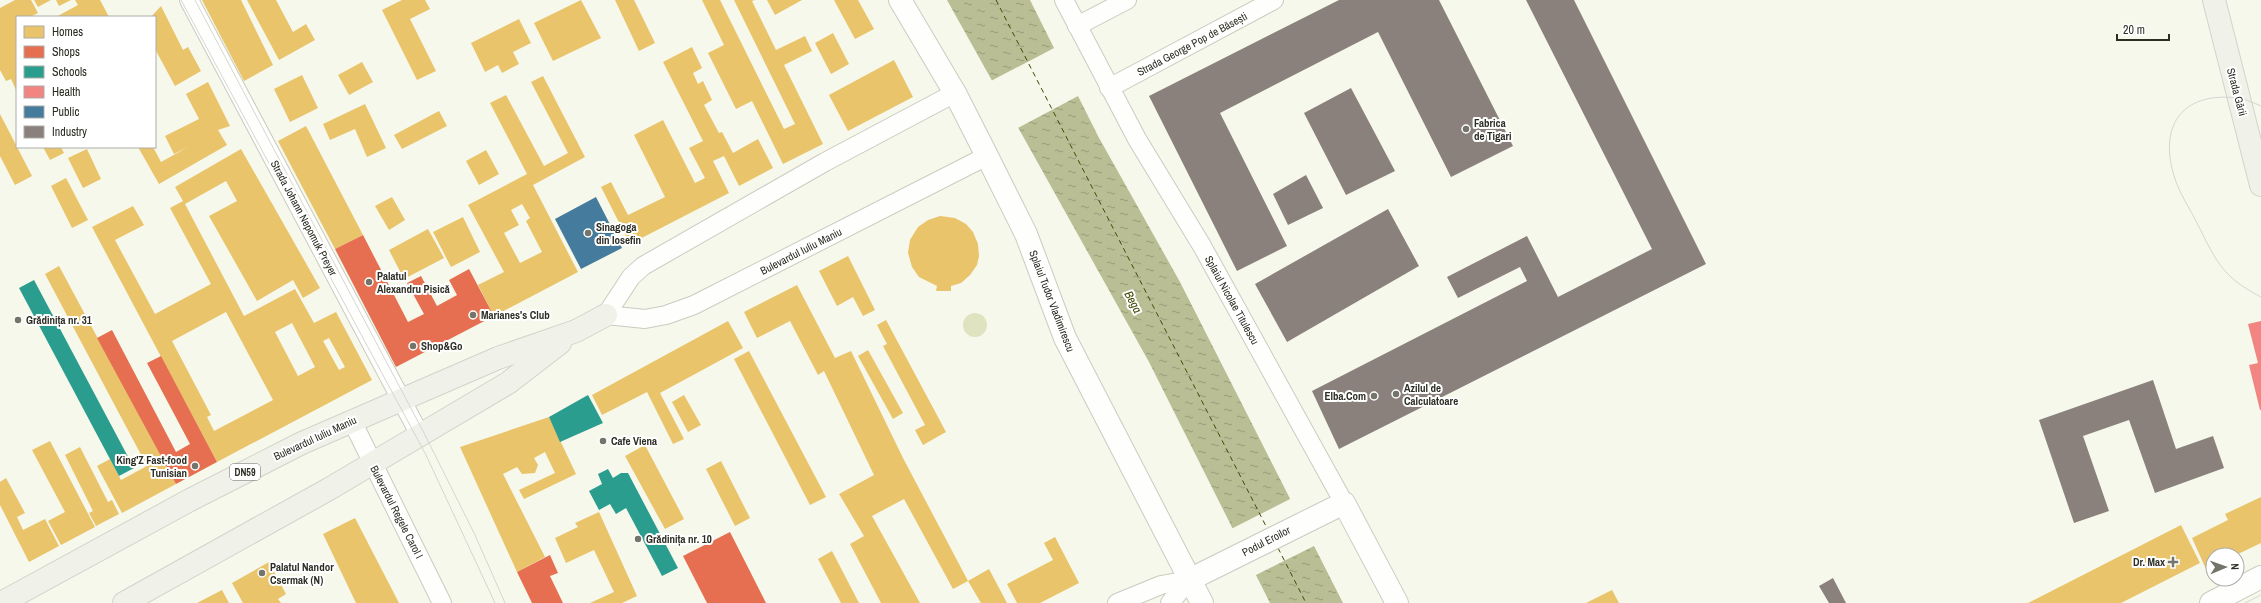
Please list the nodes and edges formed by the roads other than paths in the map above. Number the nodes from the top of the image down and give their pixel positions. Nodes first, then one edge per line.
1 (189, 0) edge
2 (900, 0) edge
3 (1064, 0) edge
4 (1127, 0) edge
5 (1274, 0) edge
6 (2214, 0) edge
7 (1077, 26) junction
8 (1109, 88) junction
9 (955, 93) junction
10 (987, 156) junction
11 (2261, 185) edge
12 (606, 315) junction
13 (576, 331) junction
14 (401, 400) junction
15 (352, 421) junction
16 (420, 435) junction
17 (372, 464) junction
18 (1334, 507) junction
19 (2261, 577) edge
20 (1189, 580) junction
21 (16, 600) edge
22 (124, 603) edge
23 (442, 603) edge
24 (1117, 603) edge
25 (1170, 603) edge
26 (1202, 603) edge
27 (1397, 603) edge
28 (2211, 603) edge

1 - 14 street, Strada Johann Nepomuk Preyer
2 - 9 street, Splaiul Tudor Vladimirescu
3 - 7 street, Splaiul Nicolae Titulescu
4 - 7 street
5 - 8 street, Strada George Pop de Băsești
6 - 11 main road, Strada Gării
7 - 8 street, Splaiul Nicolae Titulescu
8 - 18 street, Splaiul Nicolae Titulescu
9 - 10 street, Splaiul Tudor Vladimirescu
9 - 12 street, Bulevardul Iuliu Maniu
10 - 12 street, Bulevardul Iuliu Maniu
10 - 20 street, Splaiul Tudor Vladimirescu
12 - 13 main road, Bulevardul Iuliu Maniu / DN59
13 - 14 main road, Bulevardul Iuliu Maniu / DN59
13 - 16 main road, Bulevardul Iuliu Maniu / DN59
14 - 15 main road, Bulevardul Iuliu Maniu / DN59
14 - 16 street, Strada Johann Nepomuk Preyer
15 - 17 street, Bulevardul Regele Carol I
15 - 21 main road, Bulevardul Iuliu Maniu / DN59
16 - 17 main road, Bulevardul Iuliu Maniu / DN59
17 - 22 main road, Bulevardul Iuliu Maniu / DN59
17 - 23 street, Bulevardul Regele Carol I
18 - 20 street, Podul Eroilor
18 - 27 street, Splaiul Nicolae Titulescu
19 - 28 street
20 - 24 street
20 - 25 street
20 - 26 street, Splaiul Tudor Vladimirescu

